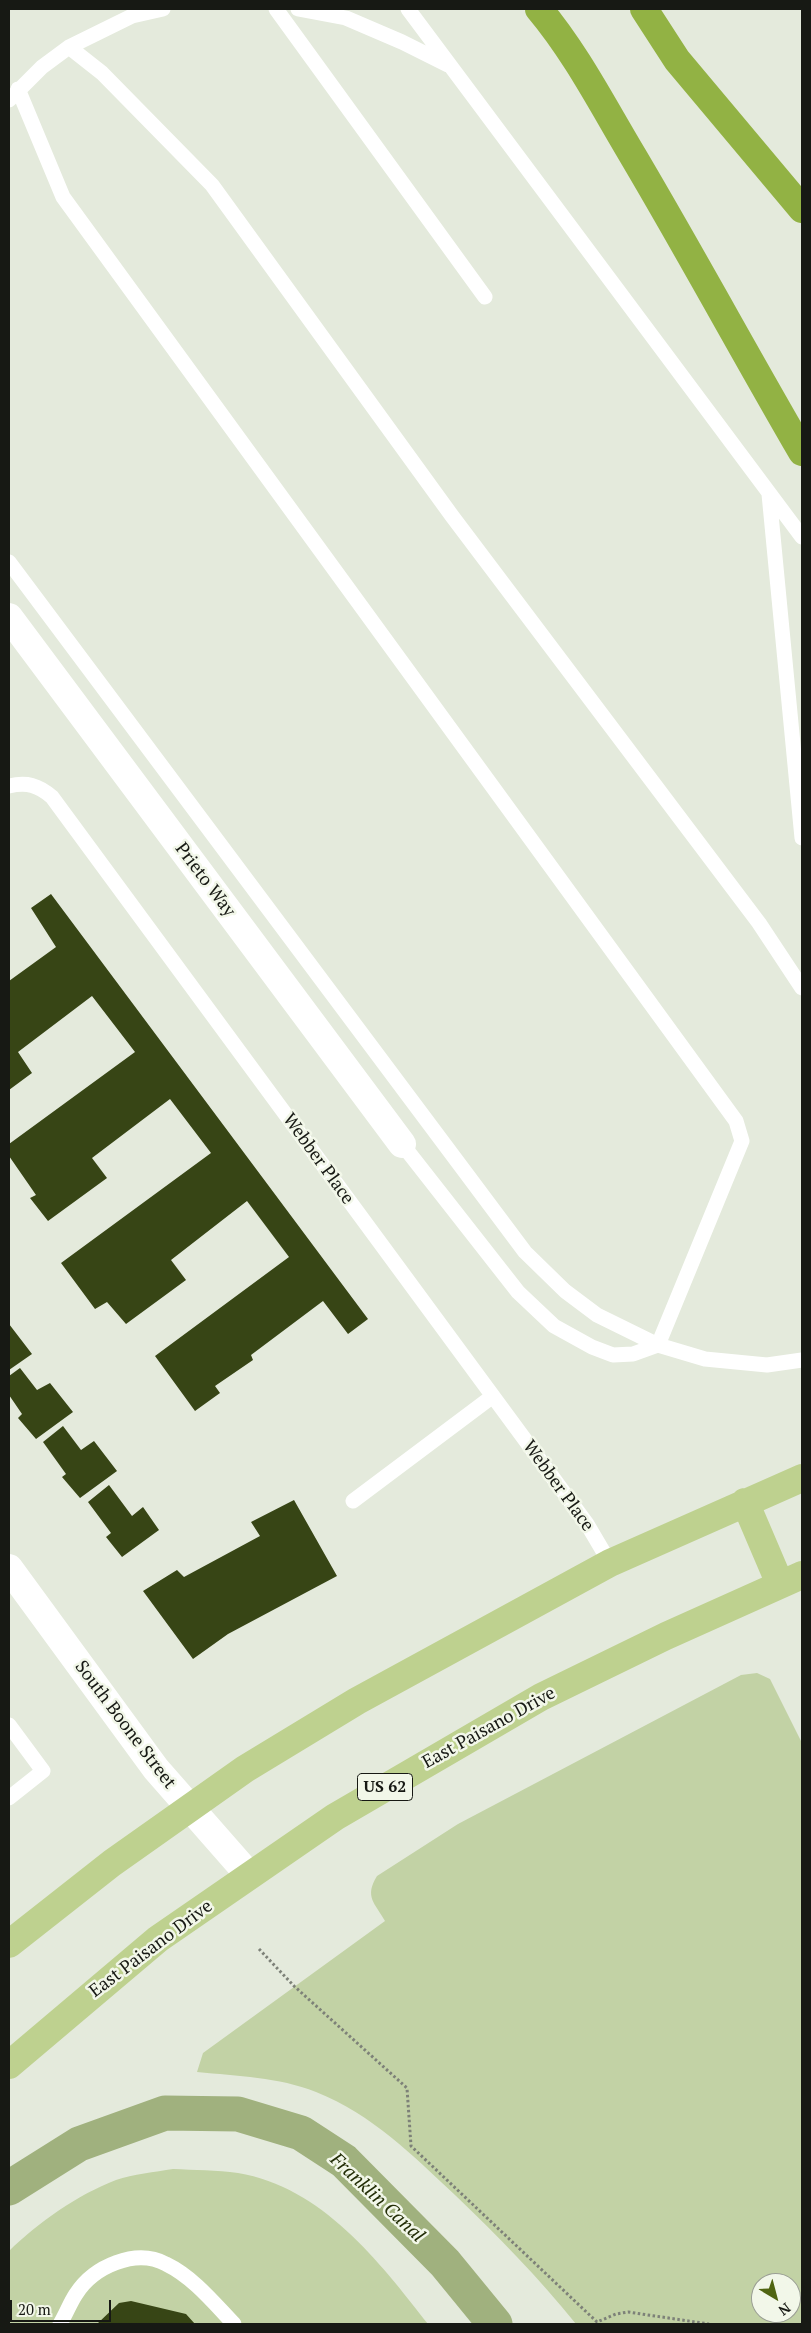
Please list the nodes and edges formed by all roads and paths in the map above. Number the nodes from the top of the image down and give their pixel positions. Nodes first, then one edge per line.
1 (163, 9) edge
2 (276, 9) edge
3 (298, 9) edge
4 (408, 9) edge
5 (539, 9) edge
6 (644, 9) edge
7 (69, 48) junction
8 (450, 67) junction
9 (14, 94) edge
10 (802, 209) edge
11 (485, 297) dead end
12 (802, 452) edge
13 (768, 492) junction
14 (802, 537) edge
15 (9, 562) edge
16 (9, 617) edge
17 (9, 786) edge
18 (802, 838) edge
19 (802, 988) edge
20 (402, 1144) joint
21 (658, 1345) junction
22 (802, 1360) edge
23 (493, 1396) junction
24 (802, 1478) edge
25 (353, 1502) dead end
26 (745, 1502) junction
27 (610, 1563) junction
28 (9, 1568) edge
29 (791, 1580) edge
30 (9, 1725) edge
31 (9, 1798) edge
32 (189, 1808) junction
33 (249, 1876) junction
34 (9, 1944) edge
35 (259, 1949) dead end
36 (9, 2065) edge
37 (60, 2324) edge
38 (234, 2324) edge
39 (709, 2324) edge

1 - 7 lane
2 - 11 lane
3 - 8 lane
4 - 8 lane
5 - 12 highway
6 - 10 highway
7 - 9 lane
7 - 19 lane
8 - 13 lane
9 - 21 lane
13 - 14 lane
13 - 18 lane
15 - 21 lane
16 - 20 street, Prieto Way
17 - 23 lane, Webber Place
20 - 21 lane
21 - 22 lane
23 - 25 lane
23 - 27 lane, Webber Place
24 - 26 main road
26 - 27 main road
26 - 29 main road
27 - 32 main road
28 - 32 street, South Boone Street
29 - 33 main road, East Paisano Drive / US 62
30 - 31 lane
32 - 33 street, South Boone Street
32 - 34 main road
33 - 36 main road, East Paisano Drive / US 62
35 - 39 path
37 - 38 lane

